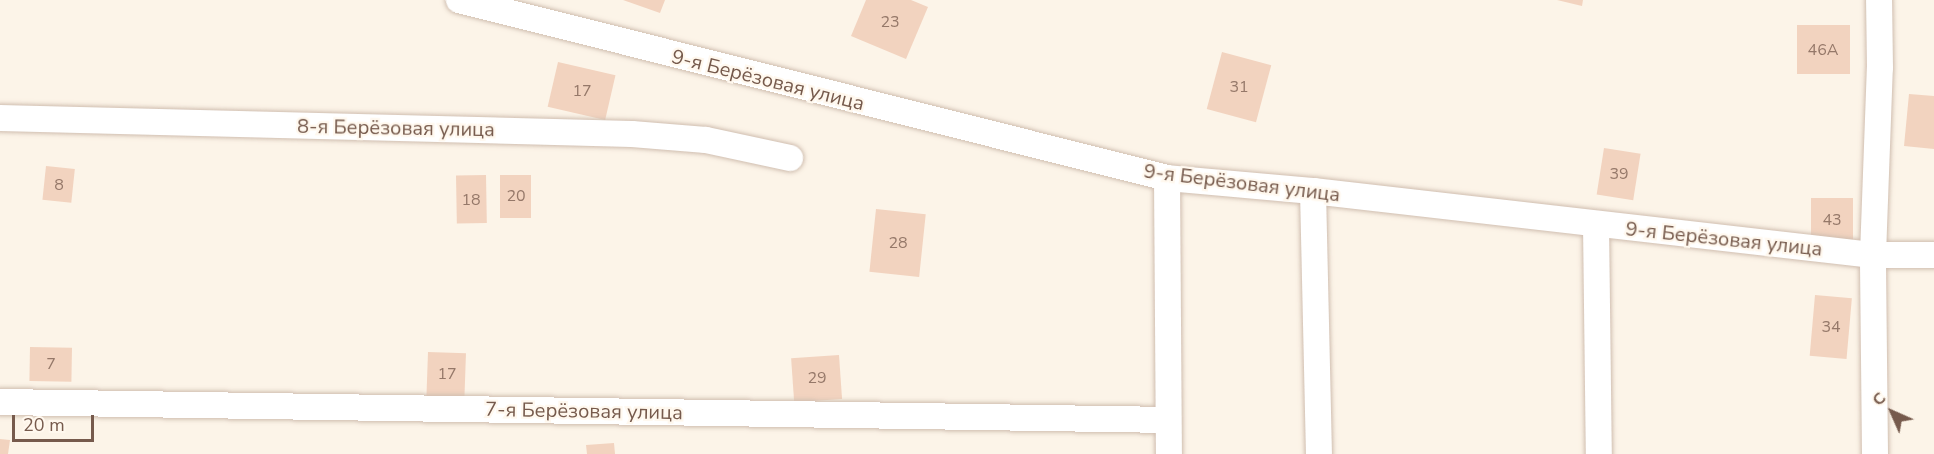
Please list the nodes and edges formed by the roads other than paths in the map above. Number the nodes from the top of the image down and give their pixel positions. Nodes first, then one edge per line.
1 (459, 0) edge
2 (1879, 0) edge
3 (0, 118) edge
4 (790, 158) dead end
5 (1167, 178) junction
6 (1313, 191) junction
7 (1596, 224) junction
8 (1873, 255) junction
9 (1934, 255) edge
10 (0, 402) edge
11 (1168, 420) junction
12 (1169, 454) edge
13 (1319, 454) edge
14 (1599, 454) edge
15 (1875, 454) edge

1 - 5 street, 9-я Берёзовая улица
2 - 8 street
3 - 4 street, 8-я Берёзовая улица
5 - 6 street, 9-я Берёзовая улица
5 - 11 street
6 - 7 street, 9-я Берёзовая улица
6 - 13 street
7 - 8 street, 9-я Берёзовая улица
7 - 14 street
8 - 9 street, 9-я Берёзовая улица
8 - 15 street
10 - 11 street, 7-я Берёзовая улица
11 - 12 street

